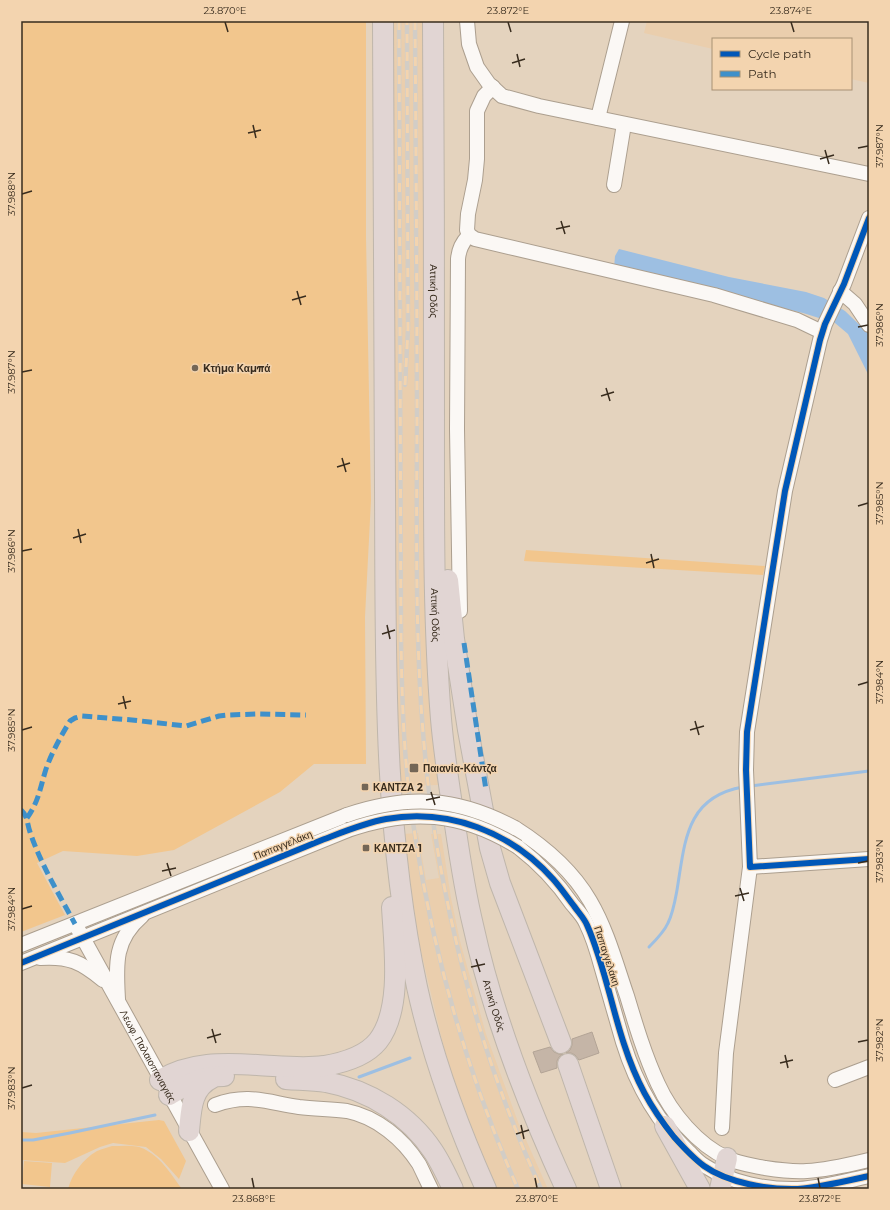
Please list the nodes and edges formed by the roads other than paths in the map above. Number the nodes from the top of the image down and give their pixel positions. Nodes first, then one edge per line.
1 (383, 21) edge
2 (433, 21) edge
3 (467, 21) edge
4 (622, 21) edge
5 (493, 87) junction
6 (598, 118) junction
7 (624, 124) junction
8 (869, 174) edge
9 (614, 185) dead end
10 (869, 218) edge
11 (469, 235) junction
12 (838, 295) junction
13 (869, 325) edge
14 (824, 328) junction
15 (434, 479) junction
16 (464, 643) dead end
17 (390, 784) junction
18 (869, 859) edge
19 (750, 867) junction
20 (151, 910) junction
21 (75, 924) junction
22 (82, 937) junction
23 (21, 945) edge
24 (26, 961) edge
25 (106, 982) junction
26 (118, 1003) junction
27 (561, 1043) dead end
28 (568, 1064) dead end
29 (869, 1067) edge
30 (215, 1076) junction
31 (836, 1080) dead end
32 (165, 1088) junction
33 (215, 1105) dead end
34 (665, 1126) junction
35 (722, 1128) dead end
36 (189, 1131) junction
37 (869, 1160) edge
38 (729, 1176) edge
39 (869, 1176) edge
40 (222, 1189) edge
41 (431, 1189) edge
42 (454, 1189) edge
43 (486, 1189) edge
44 (566, 1189) edge
45 (611, 1189) edge
46 (700, 1189) edge

1 - 17 highway
2 - 15 highway, Αττική Οδός
3 - 5 street
4 - 6 street
5 - 6 street
5 - 11 street
6 - 7 street
7 - 8 street
7 - 9 street
10 - 12 street
11 - 14 street
11 - 16 street
12 - 13 street
12 - 14 street
14 - 19 street
15 - 27 highway
15 - 44 highway, Αττική Οδός
17 - 32 highway
17 - 43 highway
18 - 19 street
19 - 35 street
20 - 22 street, Παπαγγελάκη
20 - 26 street
20 - 34 street, Παπαγγελάκη, bridge
21 - 22 street, Λεωφ. Παλαιοπαναγιάς
21 - 23 street, Παπαγγελάκη
21 - 38 street, Παπαγγελάκη, bridge
22 - 24 street, Παπαγγελάκη
22 - 25 street, Λεωφ. Παλαιοπαναγιάς
24 - 25 street
25 - 26 street, Λεωφ. Παλαιοπαναγιάς
26 - 32 street, Λεωφ. Παλαιοπαναγιάς
28 - 45 highway
29 - 31 street
30 - 32 highway
30 - 36 highway
30 - 42 highway
32 - 36 street, Λεωφ. Παλαιοπαναγιάς
33 - 41 street
34 - 38 street, Παπαγγελάκη
34 - 46 highway
36 - 40 street, Λεωφ. Παλαιοπαναγιάς
37 - 38 street, Παπαγγελάκη
38 - 39 street, Παπαγγελάκη

